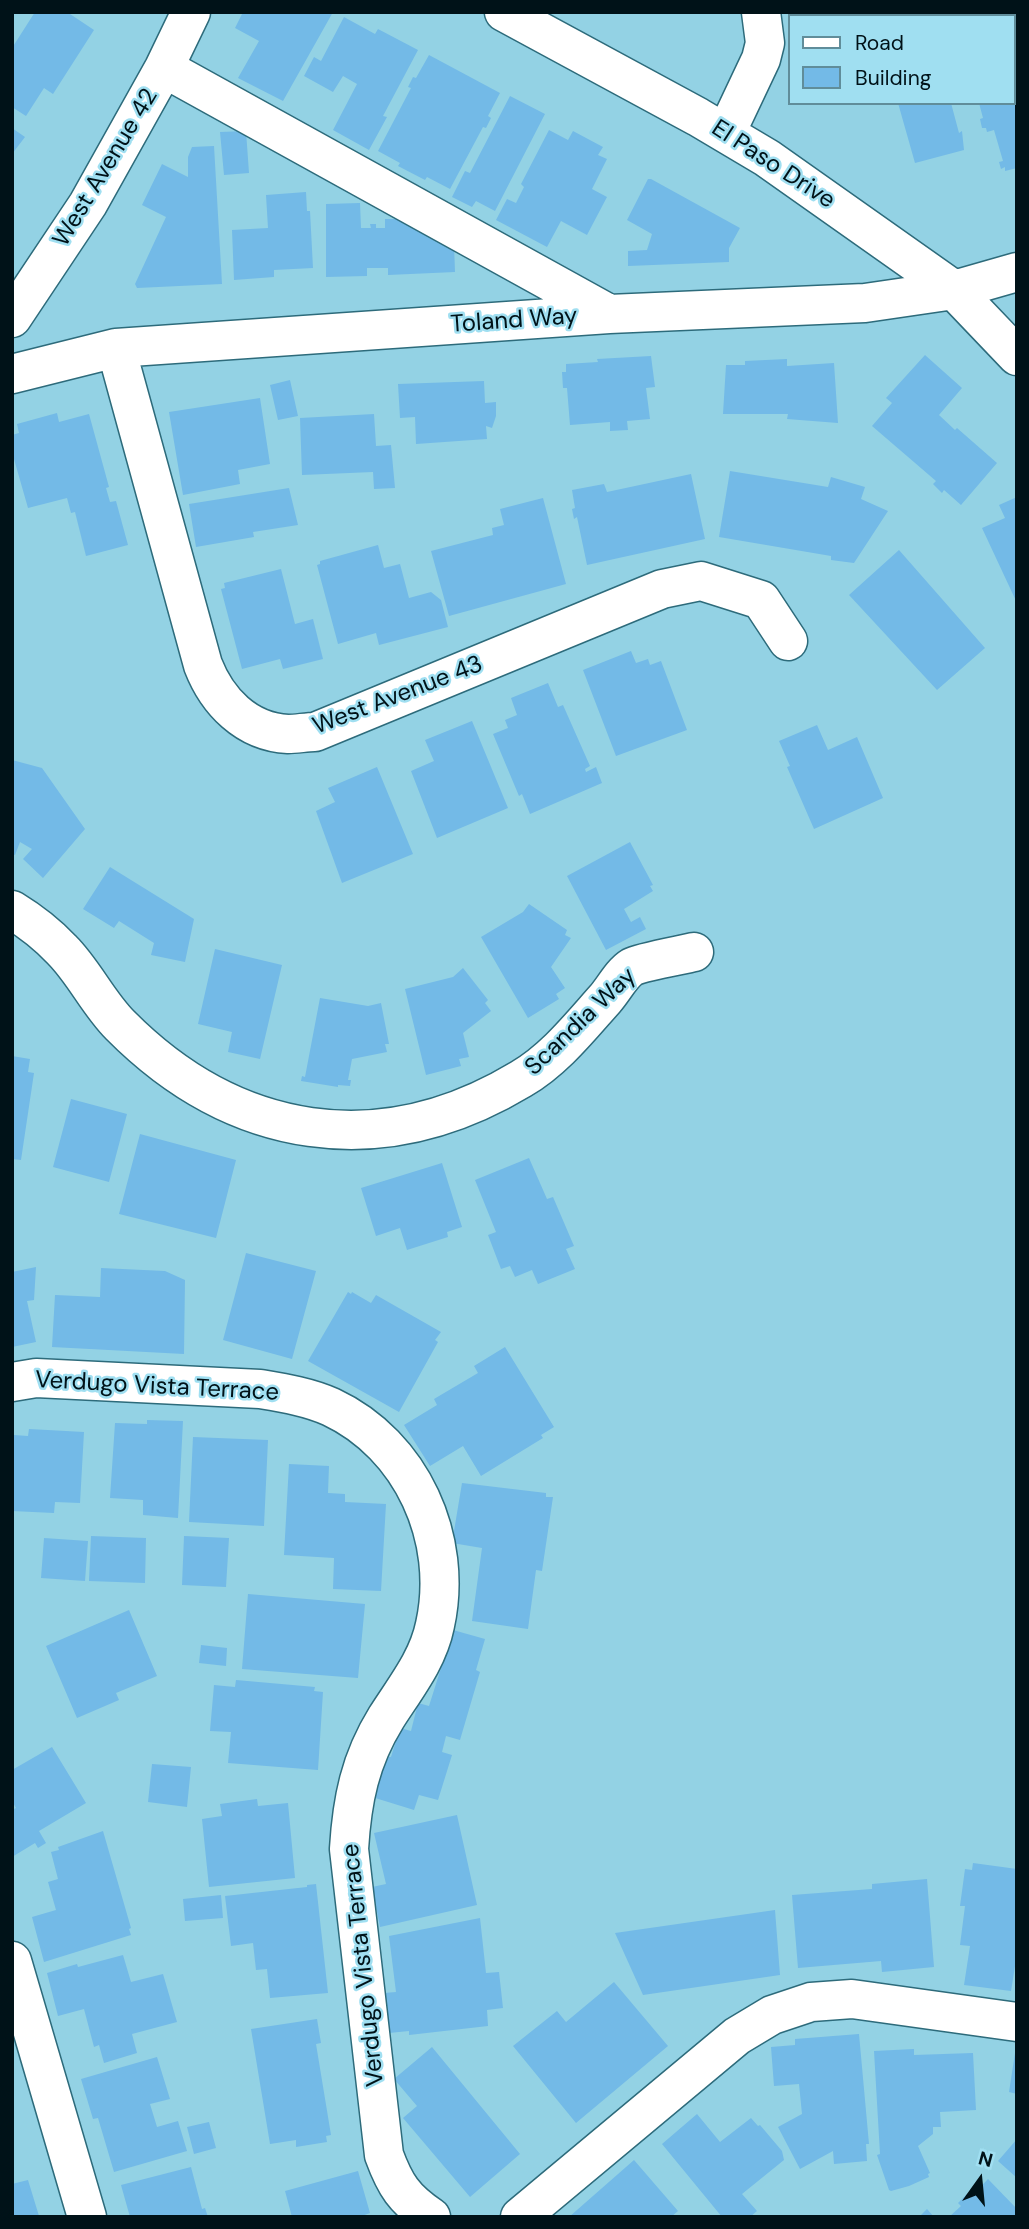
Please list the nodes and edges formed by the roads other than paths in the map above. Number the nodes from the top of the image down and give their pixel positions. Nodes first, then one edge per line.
1 (191, 12) edge
2 (504, 12) edge
3 (761, 12) edge
4 (164, 68) junction
5 (726, 133) junction
6 (1017, 272) edge
7 (954, 290) junction
8 (610, 314) junction
9 (12, 318) edge
10 (117, 348) junction
11 (1017, 356) edge
12 (12, 374) edge
13 (788, 641) dead end
14 (12, 910) edge
15 (694, 952) dead end
16 (12, 1382) edge
17 (12, 1961) edge
18 (1017, 2022) edge
19 (87, 2217) edge
20 (431, 2217) edge
21 (520, 2217) edge

1 - 4 street, West Avenue 42
2 - 5 street, El Paso Drive
3 - 5 street
4 - 8 street
4 - 9 street, West Avenue 42
5 - 7 street, El Paso Drive
6 - 7 street, Toland Way
7 - 8 street, Toland Way
7 - 11 street, El Paso Drive
8 - 10 street, Toland Way
10 - 12 street, Toland Way
10 - 13 street, West Avenue 43
14 - 15 street, Scandia Way
16 - 20 street, Verdugo Vista Terrace
17 - 19 street
18 - 21 street

